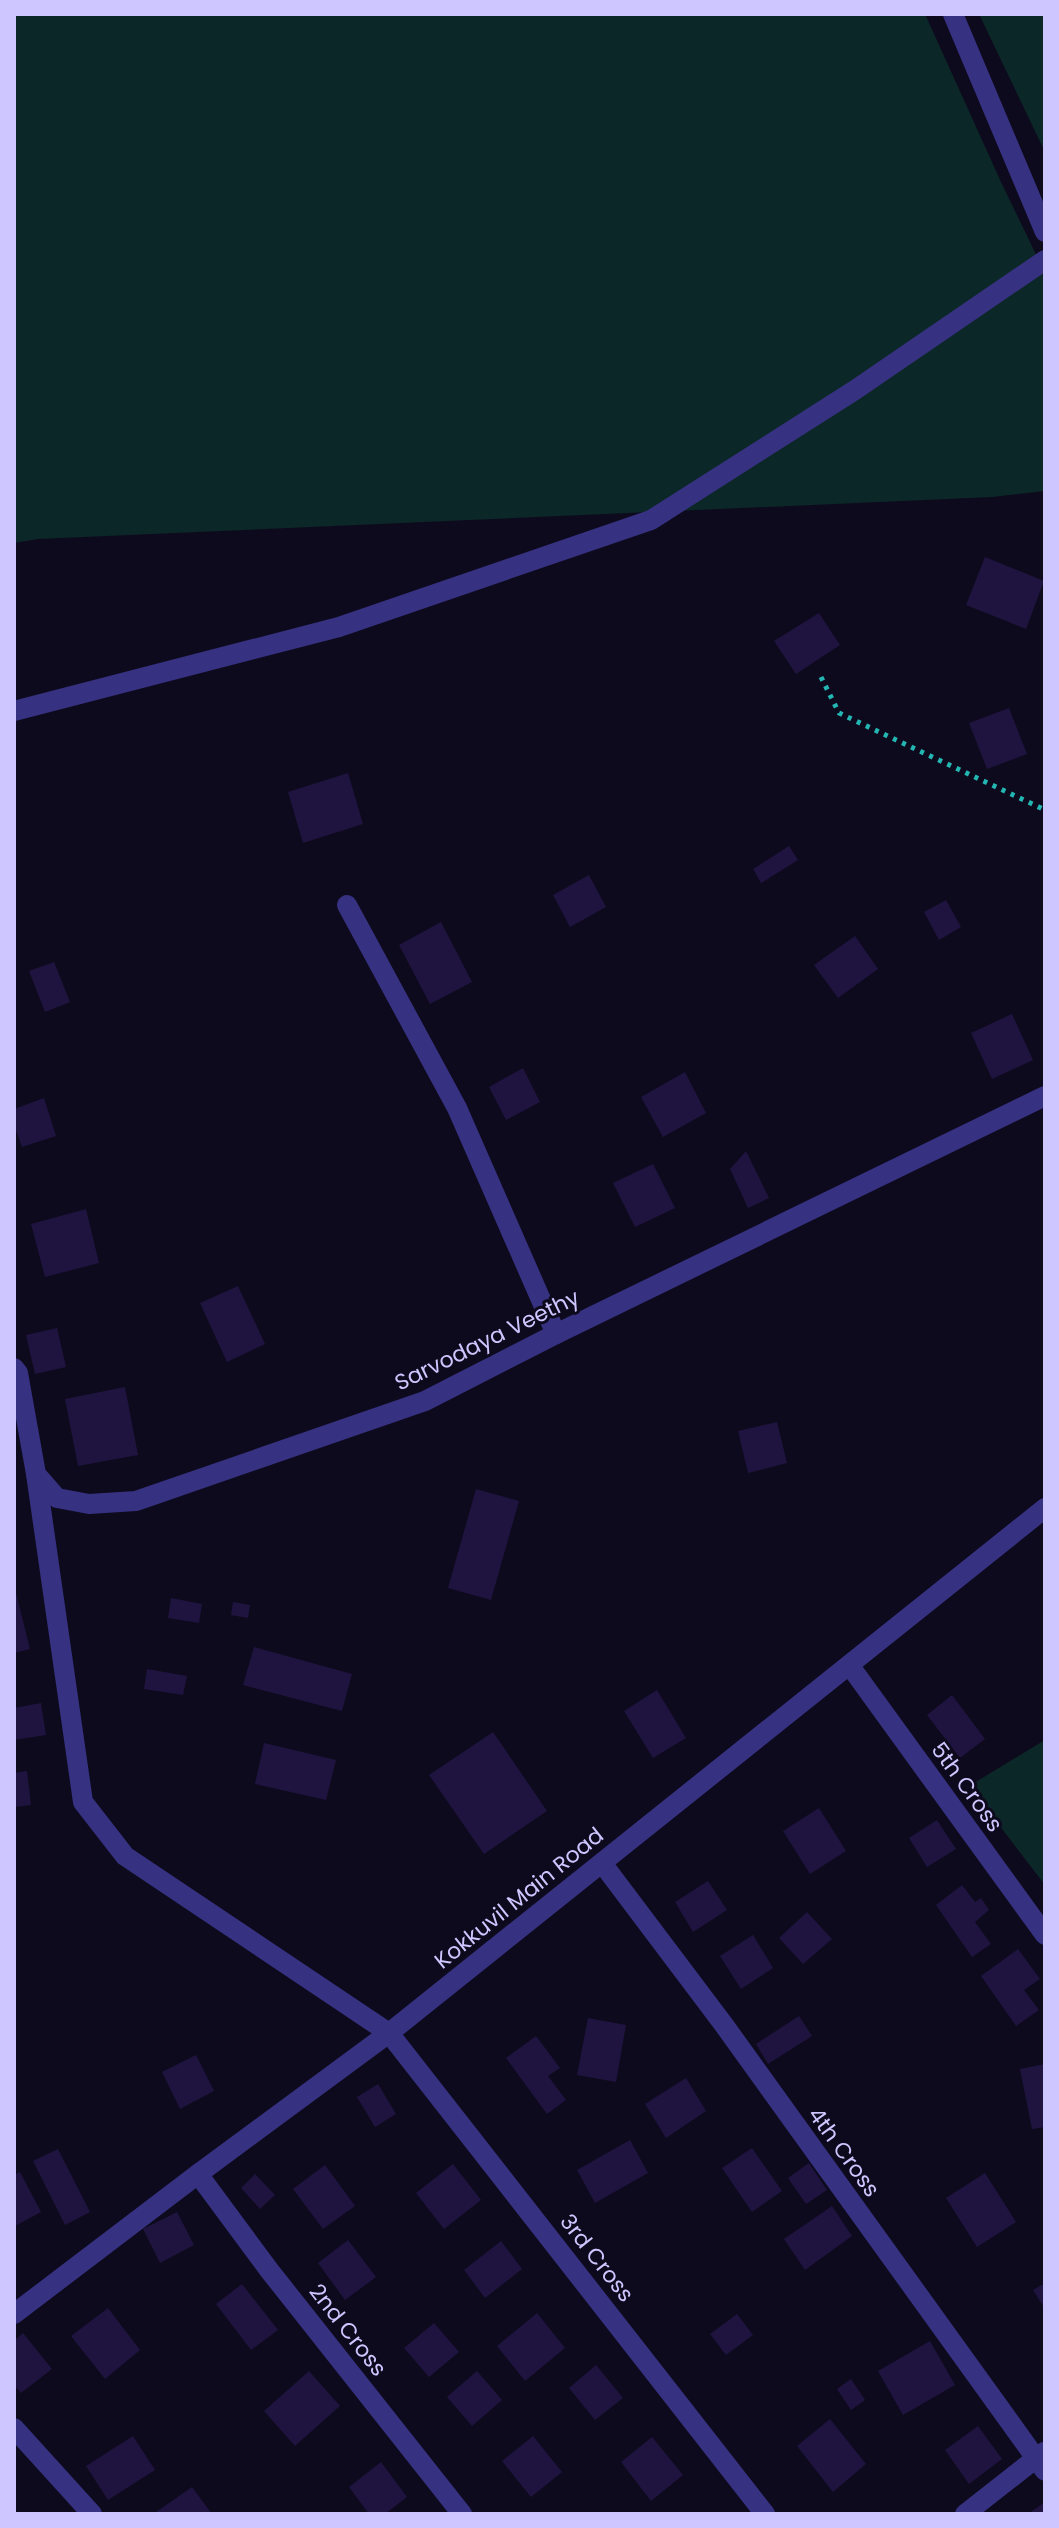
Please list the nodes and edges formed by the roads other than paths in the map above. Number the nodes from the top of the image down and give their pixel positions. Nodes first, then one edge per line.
1 (953, 14) edge
2 (1045, 232) edge
3 (1045, 260) edge
4 (14, 711) edge
5 (347, 905) dead end
6 (1045, 1096) edge
7 (556, 1334) junction
8 (14, 1368) edge
9 (36, 1474) junction
10 (1045, 1508) edge
11 (850, 1666) junction
12 (602, 1863) junction
13 (1045, 1935) edge
14 (389, 2033) junction
15 (198, 2174) junction
16 (14, 2314) edge
17 (14, 2428) edge
18 (1041, 2460) edge
19 (92, 2514) edge
20 (462, 2514) edge
21 (765, 2514) edge
22 (965, 2514) edge

1 - 2 street
3 - 4 street
5 - 7 street
6 - 7 street, Sarvodaya Veethy
7 - 9 street, Sarvodaya Veethy
8 - 9 street
9 - 14 street, 3rd Cross
10 - 11 street, Kokkuvil Main Road
11 - 12 street, Kokkuvil Main Road
11 - 13 street, 5th Cross
12 - 14 street, Kokkuvil Main Road
12 - 18 street, 4th Cross
14 - 15 street, Kokkuvil Main Road
14 - 21 street, 3rd Cross
15 - 16 street, Kokkuvil Main Road
15 - 20 street, 2nd Cross
17 - 19 street
18 - 22 street

